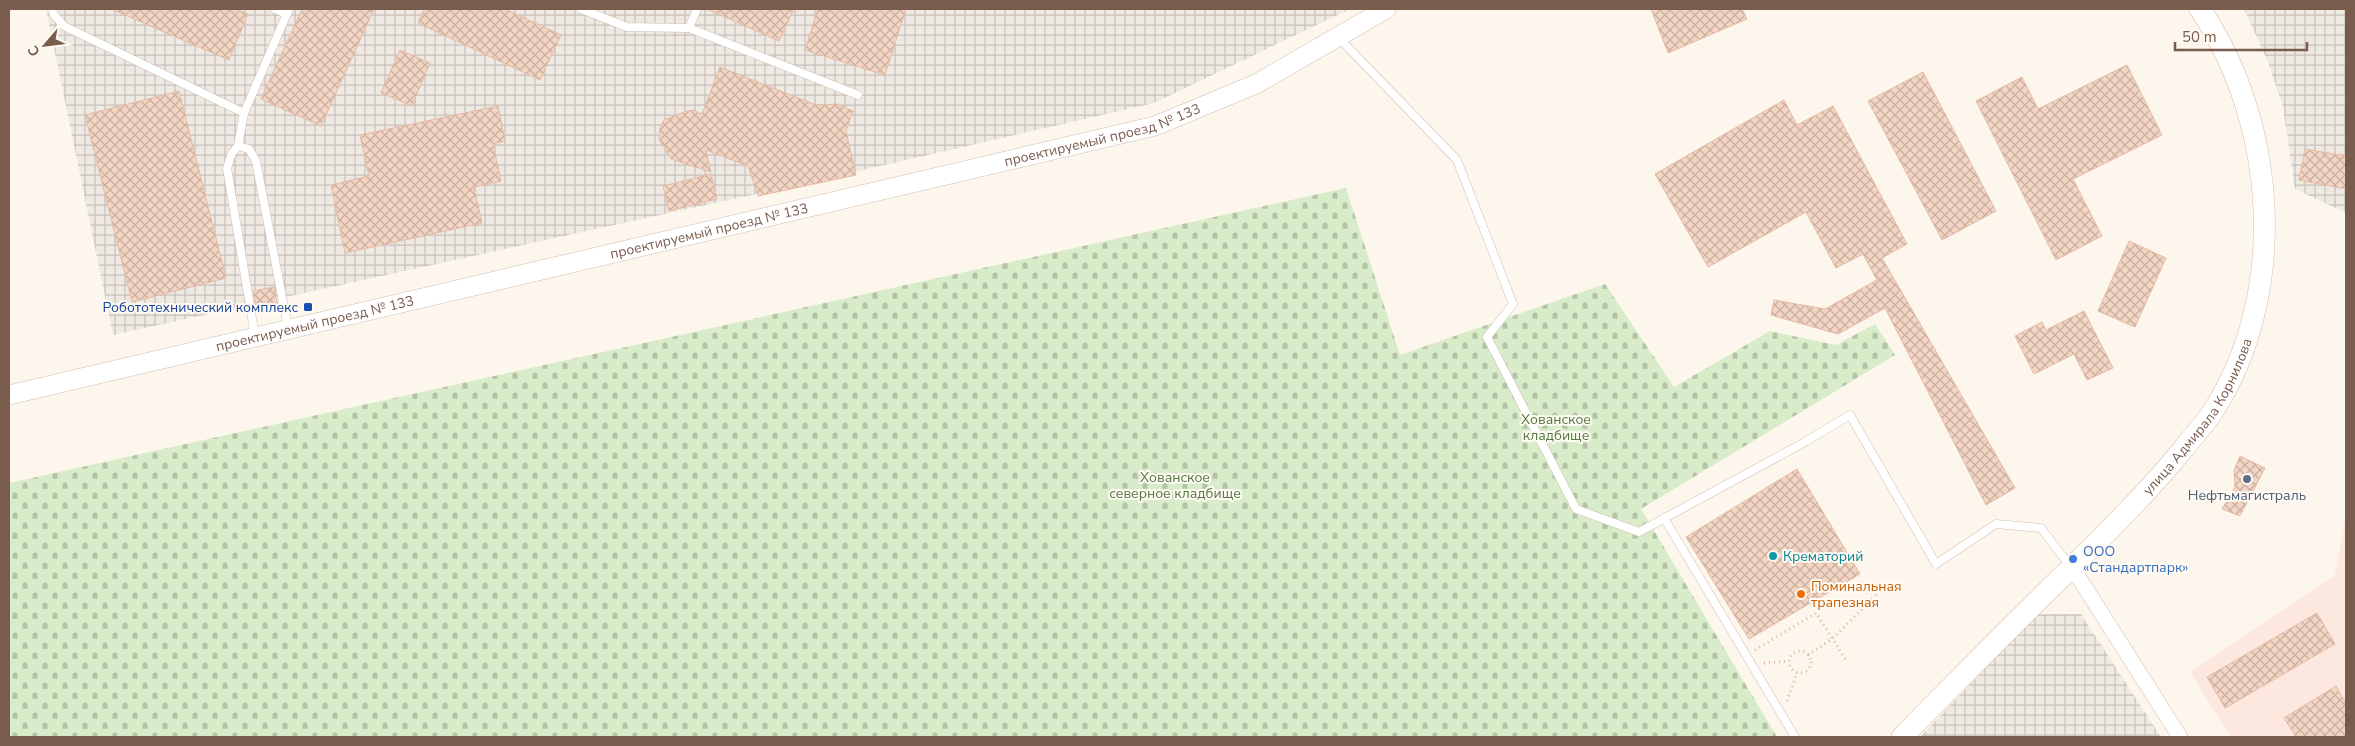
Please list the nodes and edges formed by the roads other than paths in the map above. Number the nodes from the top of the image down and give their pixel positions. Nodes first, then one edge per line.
1 (52, 9) edge
2 (275, 9) edge
3 (581, 9) edge
4 (697, 9) edge
5 (1386, 9) edge
6 (2200, 9) edge
7 (288, 11) edge
8 (689, 28) junction
9 (1338, 37) junction
10 (858, 94) dead end
11 (244, 113) junction
12 (238, 146) junction
13 (288, 330) junction
14 (255, 337) junction
15 (9, 395) edge
16 (1664, 518) junction
17 (2072, 567) junction
18 (1795, 737) edge
19 (1902, 737) edge
20 (2180, 737) edge

1 - 11 lane
2 - 7 lane
3 - 8 lane
4 - 8 lane
5 - 9 street, проектируемый проезд № 133
6 - 17 main road, улица Адмирала Корнилова
7 - 11 lane
8 - 10 lane
9 - 13 street, проектируемый проезд № 133
9 - 16 lane
11 - 12 lane
12 - 13 lane
12 - 14 lane
13 - 14 street, проектируемый проезд № 133
14 - 15 street, проектируемый проезд № 133
16 - 17 lane
16 - 18 lane
17 - 19 main road, улица Адмирала Корнилова
17 - 20 street

